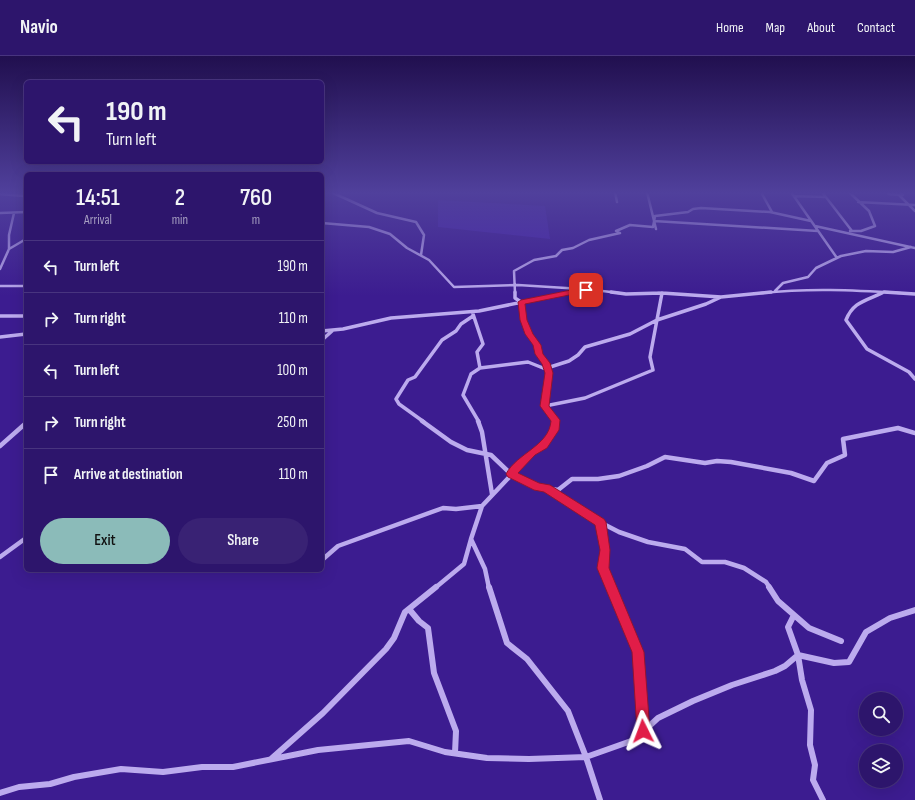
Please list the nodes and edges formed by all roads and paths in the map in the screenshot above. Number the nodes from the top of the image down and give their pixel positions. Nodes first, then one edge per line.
1 (815, 226) edge
2 (11, 227) edge
3 (366, 227) edge
4 (419, 227) edge
5 (626, 227) edge
6 (748, 227) edge
7 (819, 227) edge
8 (849, 227) edge
9 (873, 227) edge
10 (818, 231) junction
11 (852, 231) junction
12 (845, 232) junction
13 (24, 240) edge
14 (913, 247) edge
15 (9, 249) junction
16 (421, 255) junction
17 (837, 258) junction
18 (0, 269) edge
19 (514, 283) junction
20 (0, 286) edge
21 (24, 286) edge
22 (586, 290) junction
23 (775, 292) junction
24 (662, 293) junction
25 (884, 293) junction
26 (915, 294) edge
27 (721, 296) junction
28 (521, 302) junction
29 (472, 314) junction
30 (0, 316) edge
31 (24, 316) edge
32 (657, 320) junction
33 (333, 330) junction
34 (324, 332) edge
35 (24, 334) edge
36 (0, 337) edge
37 (324, 338) edge
38 (480, 368) junction
39 (547, 369) junction
40 (915, 379) edge
41 (545, 406) junction
42 (24, 425) edge
43 (915, 433) edge
44 (0, 446) edge
45 (485, 455) junction
46 (511, 474) junction
47 (546, 488) junction
48 (492, 494) junction
49 (482, 506) junction
50 (600, 522) junction
51 (24, 539) edge
52 (471, 539) junction
53 (0, 556) edge
54 (324, 558) edge
55 (409, 609) junction
56 (915, 610) edge
57 (794, 615) junction
58 (841, 641) dead end
59 (798, 655) junction
60 (643, 731) junction
61 (455, 753) junction
62 (586, 758) junction
63 (270, 760) junction
64 (0, 794) edge
65 (600, 800) edge
66 (823, 800) edge

1 - 10 street
2 - 15 street
3 - 16 street
4 - 16 street
5 - 19 street
6 - 10 street
7 - 12 street
8 - 11 street
9 - 11 street
10 - 17 street
11 - 12 street
12 - 14 street
13 - 15 street
14 - 17 street
15 - 18 street
16 - 19 street
17 - 23 street
19 - 22 street
19 - 28 street
20 - 21 street
22 - 24 street
22 - 28 street
23 - 25 street
23 - 27 street
24 - 27 street
24 - 32 street
25 - 26 street
25 - 40 street
27 - 32 street
28 - 29 street
28 - 39 street
29 - 33 street
29 - 38 street
29 - 45 street
30 - 31 street
32 - 39 street
32 - 41 street
33 - 34 street
33 - 37 street
35 - 36 street
38 - 39 street
38 - 45 street
39 - 41 street
41 - 46 street
42 - 44 street
43 - 47 street
45 - 46 street
45 - 48 street
46 - 47 street
46 - 48 street
47 - 50 street
48 - 49 street
49 - 52 street
49 - 54 street
50 - 57 street
50 - 60 street
51 - 53 street
52 - 55 street
52 - 62 street
55 - 61 street
55 - 63 street
56 - 59 street
57 - 58 street
57 - 59 street
59 - 60 street
59 - 66 street
60 - 62 street
61 - 62 street
61 - 63 street
62 - 65 street
63 - 64 street

